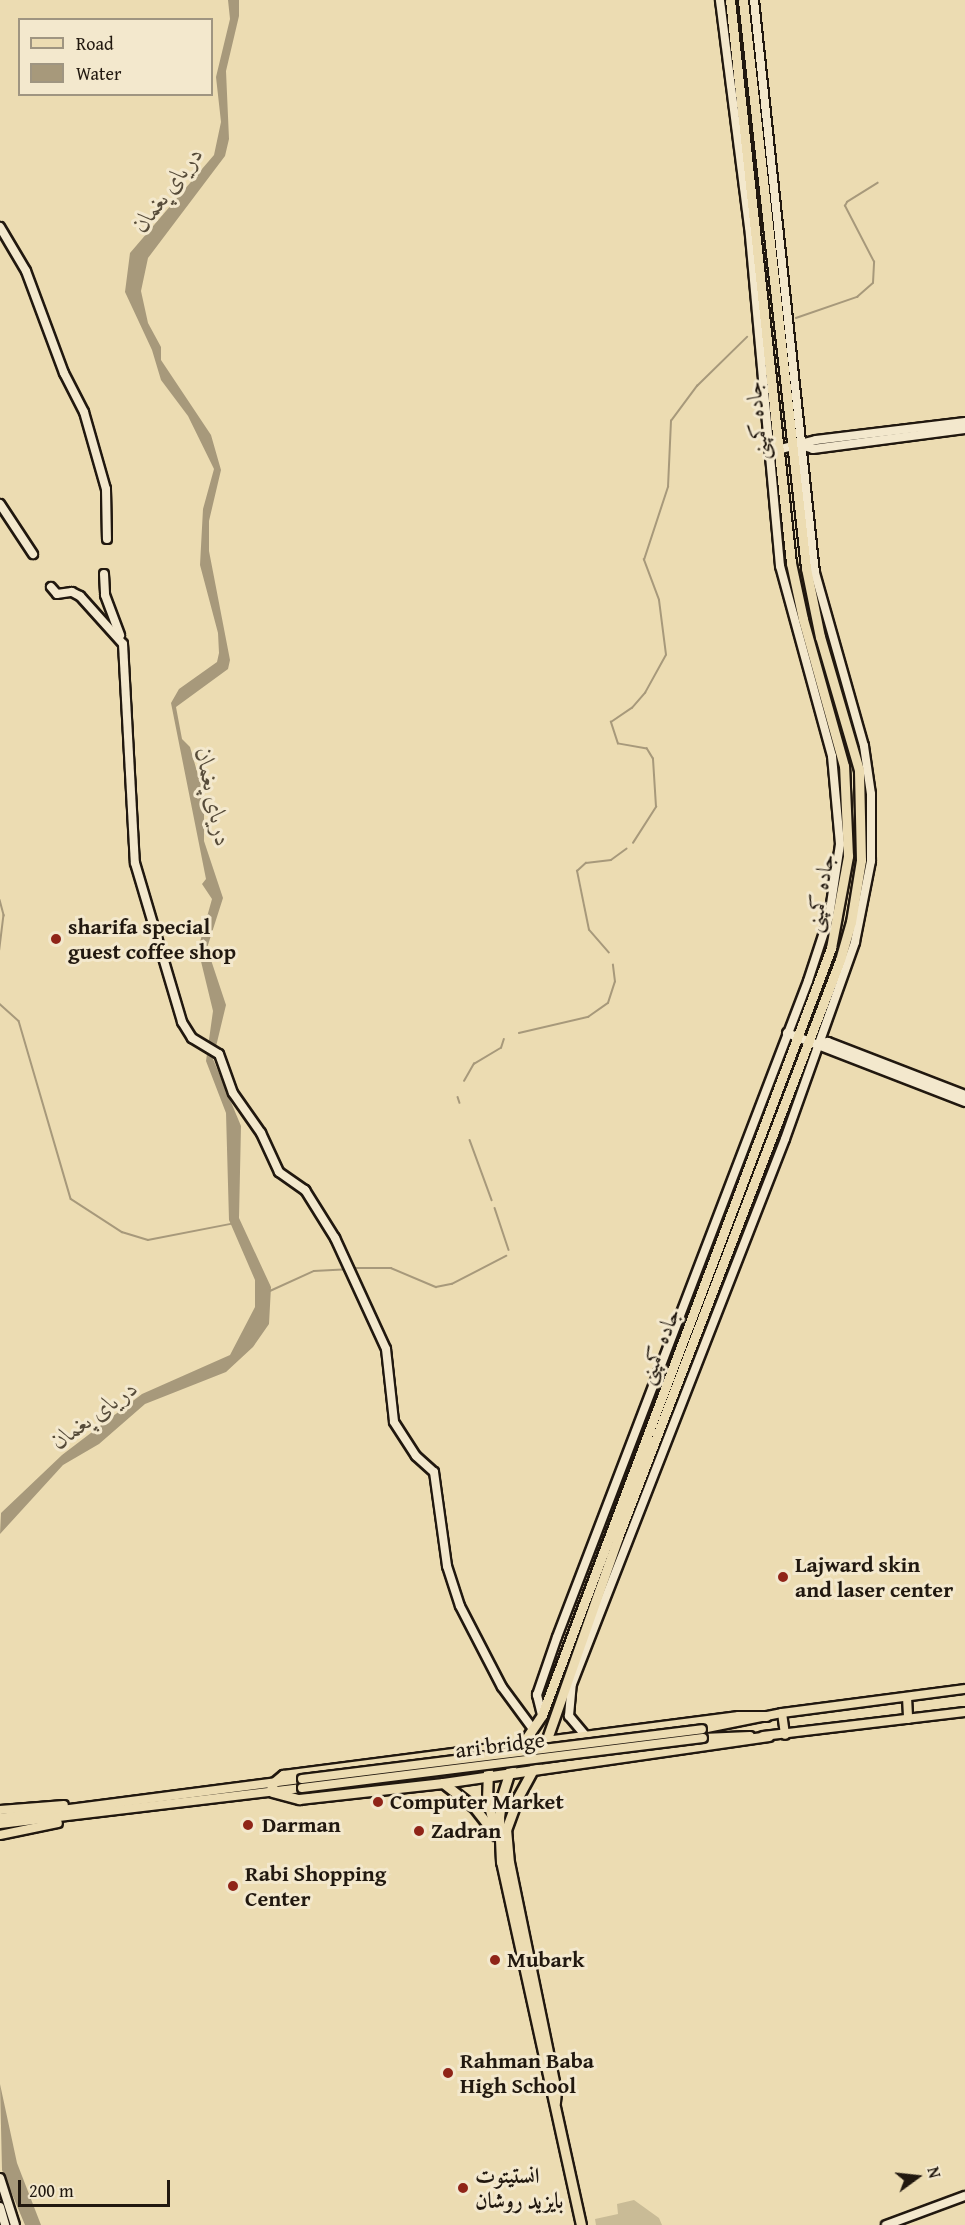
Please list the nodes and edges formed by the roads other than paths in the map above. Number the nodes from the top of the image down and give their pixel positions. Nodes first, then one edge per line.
1 (720, 0) edge
2 (730, 0) edge
3 (743, 0) edge
4 (754, 0) edge
5 (0, 227) edge
6 (962, 426) edge
7 (799, 447) junction
8 (780, 450) junction
9 (768, 451) junction
10 (0, 504) edge
11 (107, 539) dead end
12 (33, 554) dead end
13 (104, 574) dead end
14 (51, 588) dead end
15 (121, 639) junction
16 (866, 861) junction
17 (791, 1034) junction
18 (809, 1040) junction
19 (819, 1044) junction
20 (965, 1095) edge
21 (965, 1102) edge
22 (965, 1689) edge
23 (907, 1697) junction
24 (965, 1712) edge
25 (782, 1713) junction
26 (766, 1716) junction
27 (908, 1719) junction
28 (533, 1729) junction
29 (703, 1733) junction
30 (585, 1735) junction
31 (786, 1735) junction
32 (769, 1736) junction
33 (546, 1740) junction
34 (521, 1743) junction
35 (502, 1745) junction
36 (534, 1769) junction
37 (508, 1772) junction
38 (487, 1775) junction
39 (444, 1783) junction
40 (272, 1789) junction
41 (154, 1804) junction
42 (104, 1805) junction
43 (0, 1810) edge
44 (78, 1817) junction
45 (0, 1818) edge
46 (0, 1824) edge
47 (0, 1835) edge
48 (497, 1838) junction
49 (555, 2102) junction
50 (0, 2178) edge
51 (965, 2196) edge
52 (0, 2207) edge
53 (5, 2225) edge
54 (15, 2225) edge
55 (581, 2225) edge
56 (886, 2225) edge

1 - 9 street
2 - 8 highway, جاده کمپنی
3 - 7 highway, جاده کمپنی
4 - 7 street
5 - 11 street
6 - 7 street
7 - 8 street
7 - 16 highway, جاده کمپنی
8 - 9 street
8 - 17 highway, جاده کمپنی
9 - 17 street
10 - 12 street
13 - 15 street
14 - 15 street
15 - 28 street
16 - 18 highway, جاده کمپنی
16 - 19 street
17 - 18 street
17 - 28 highway, جاده کمپنی
18 - 19 street
18 - 33 highway, جاده کمپنی
19 - 20 street
19 - 21 street
19 - 30 street
22 - 23 main road
23 - 25 main road
23 - 27 main road
24 - 27 main road
25 - 26 main road
25 - 31 main road
26 - 29 main road
26 - 30 highway
27 - 31 main road
28 - 34 highway, جاده کمپنی
29 - 32 main road
29 - 40 main road, ari bridge, bridge
30 - 33 highway
31 - 32 main road
32 - 36 highway
33 - 34 highway
33 - 36 highway, جاده کمپنی
34 - 35 highway
34 - 37 highway, جاده کمپنی
35 - 38 highway
35 - 40 highway
36 - 37 highway
36 - 49 highway, جاده کمپنی
37 - 38 highway
37 - 48 highway, جاده کمپنی
38 - 39 highway
38 - 48 highway
39 - 40 highway
39 - 48 highway
40 - 41 main road, ari bridge
41 - 42 main road
41 - 44 main road
42 - 43 main road
42 - 45 main road
44 - 46 main road
44 - 47 main road
48 - 49 highway
49 - 55 highway
50 - 54 street
51 - 56 street
52 - 53 street

